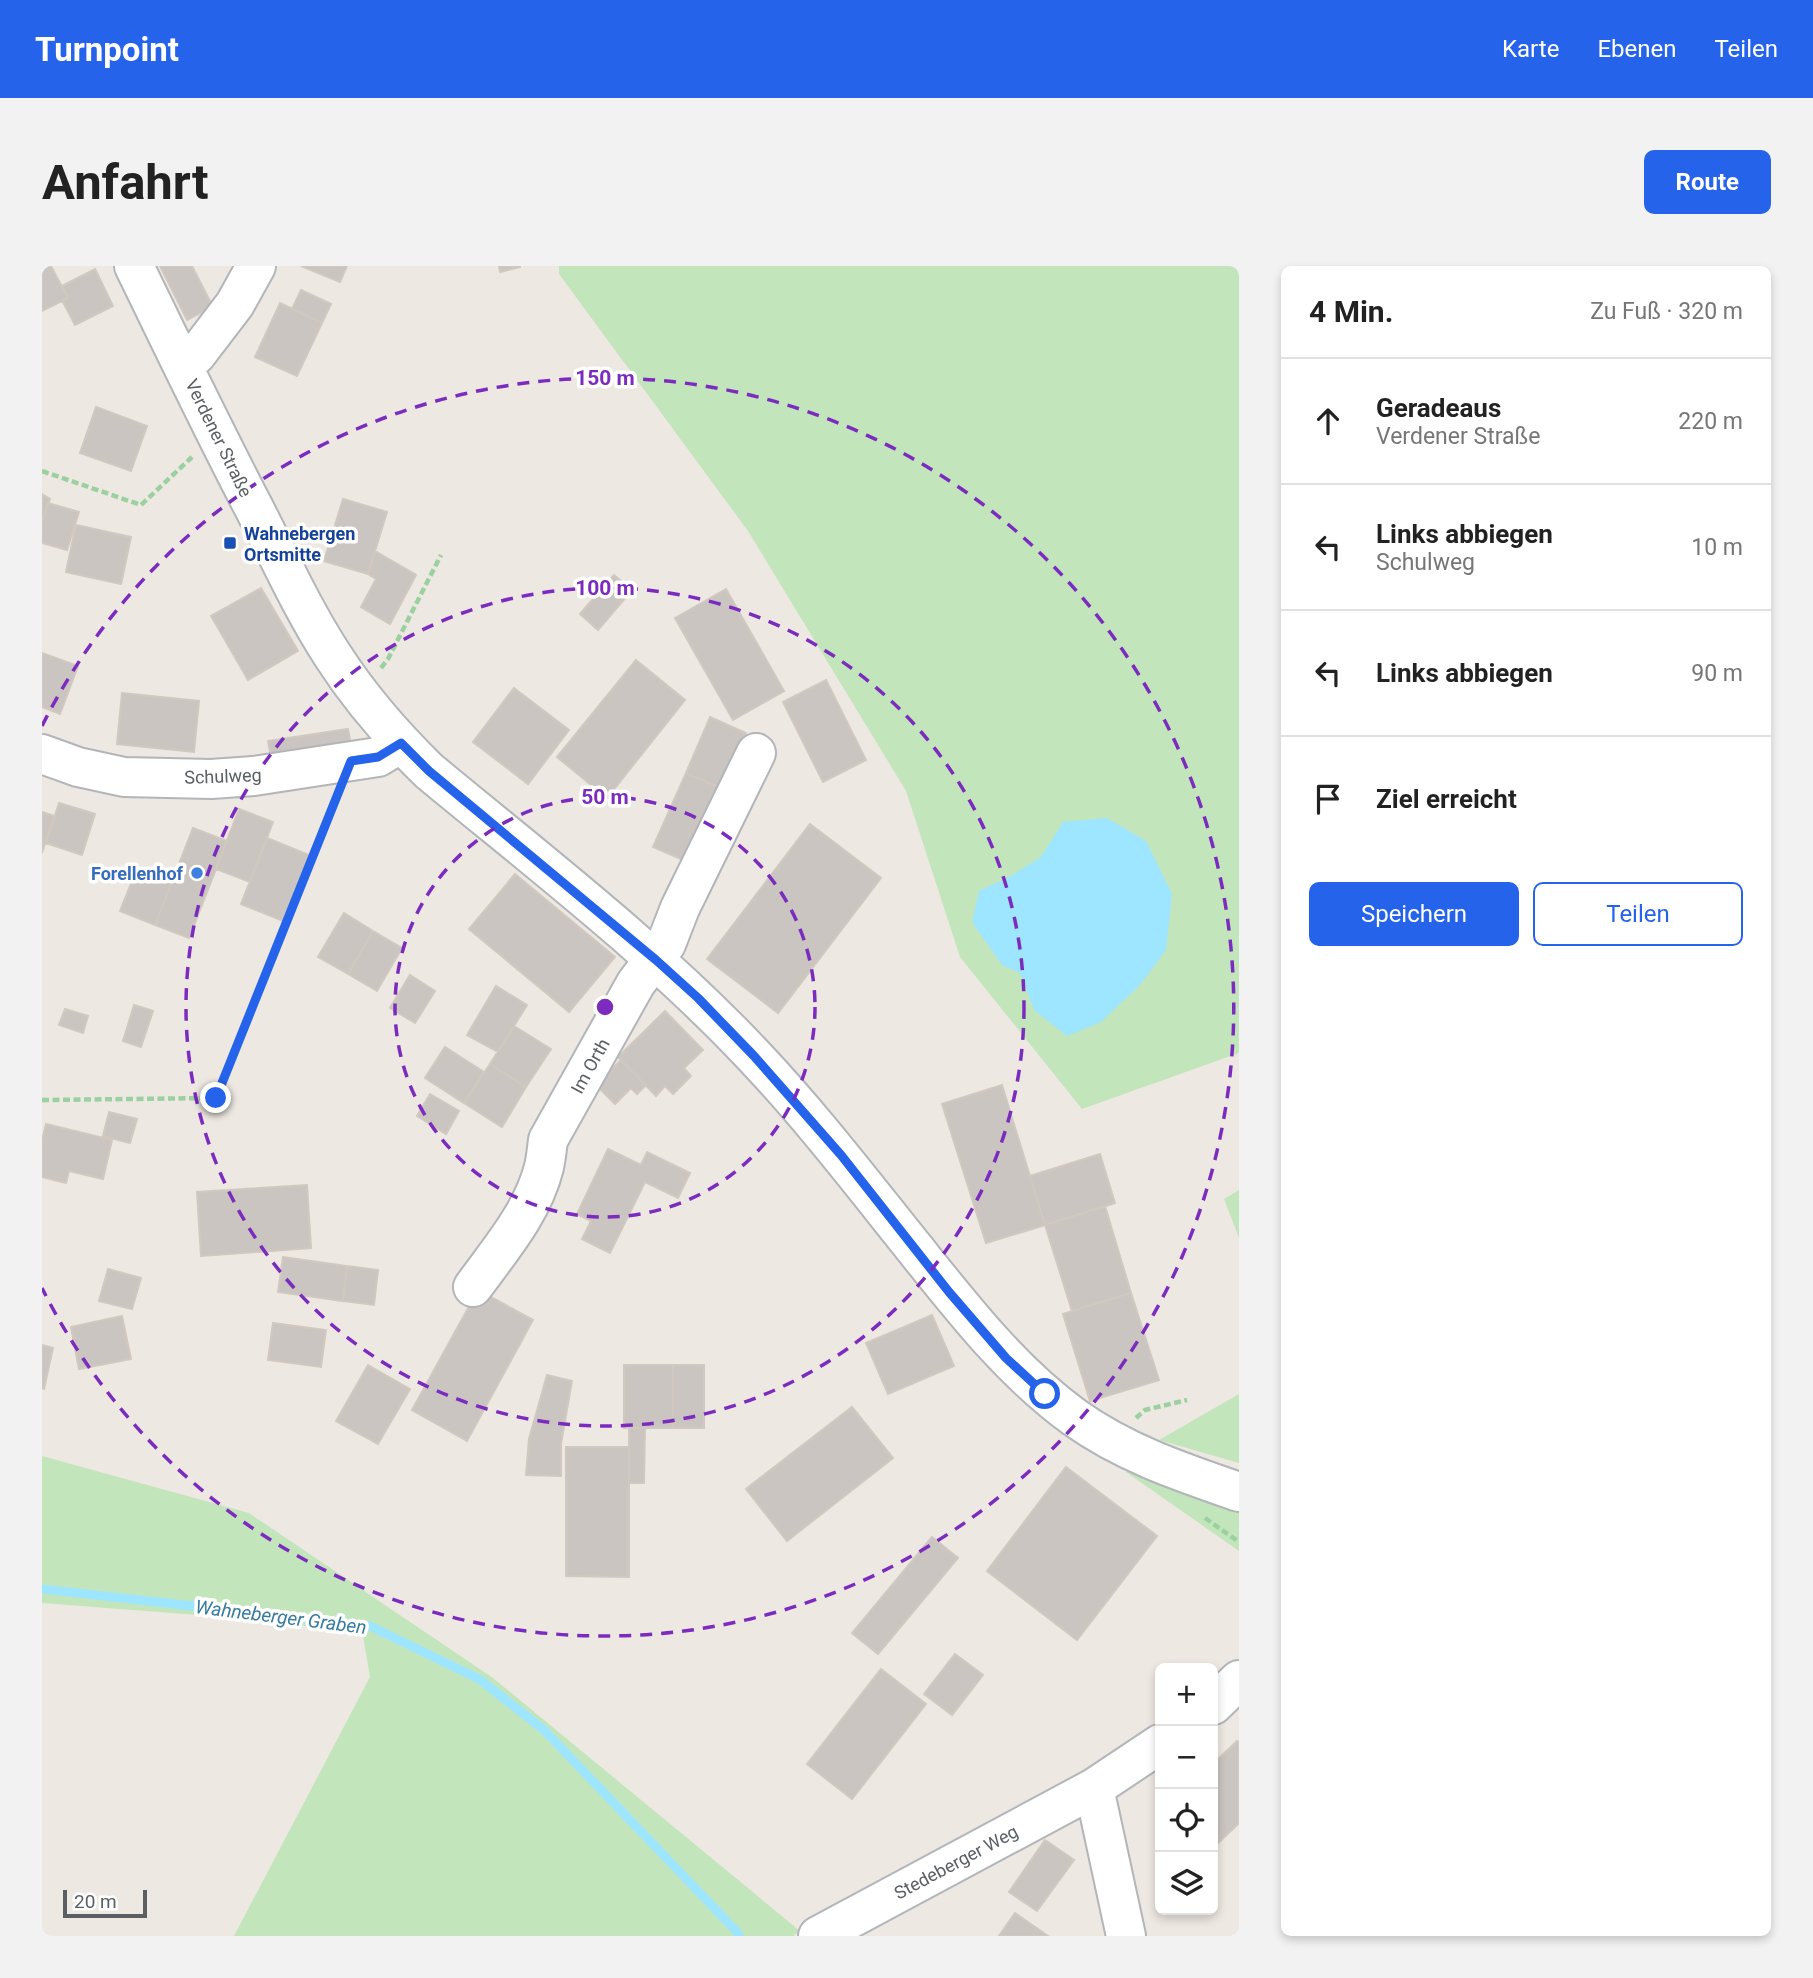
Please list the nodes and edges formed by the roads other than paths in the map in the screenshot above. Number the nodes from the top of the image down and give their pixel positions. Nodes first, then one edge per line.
1 (134, 266) edge
2 (256, 266) edge
3 (181, 362) junction
4 (401, 743) junction
5 (755, 753) dead end
6 (42, 754) edge
7 (656, 960) junction
8 (473, 1287) dead end
9 (1239, 1492) edge
10 (1239, 1681) edge
11 (1218, 1700) edge
12 (1155, 1747) edge
13 (1094, 1788) junction
14 (818, 1936) edge
15 (1126, 1936) edge

1 - 3 street, Verdener Straße
2 - 3 street
3 - 4 street, Verdener Straße
4 - 6 street, Schulweg
4 - 7 street, Verdener Straße
5 - 7 street, Im Orth
7 - 8 street, Im Orth
7 - 9 street, Verdener Straße
10 - 11 street
12 - 13 street, Stedeberger Weg
13 - 14 street, Stedeberger Weg
13 - 15 street

